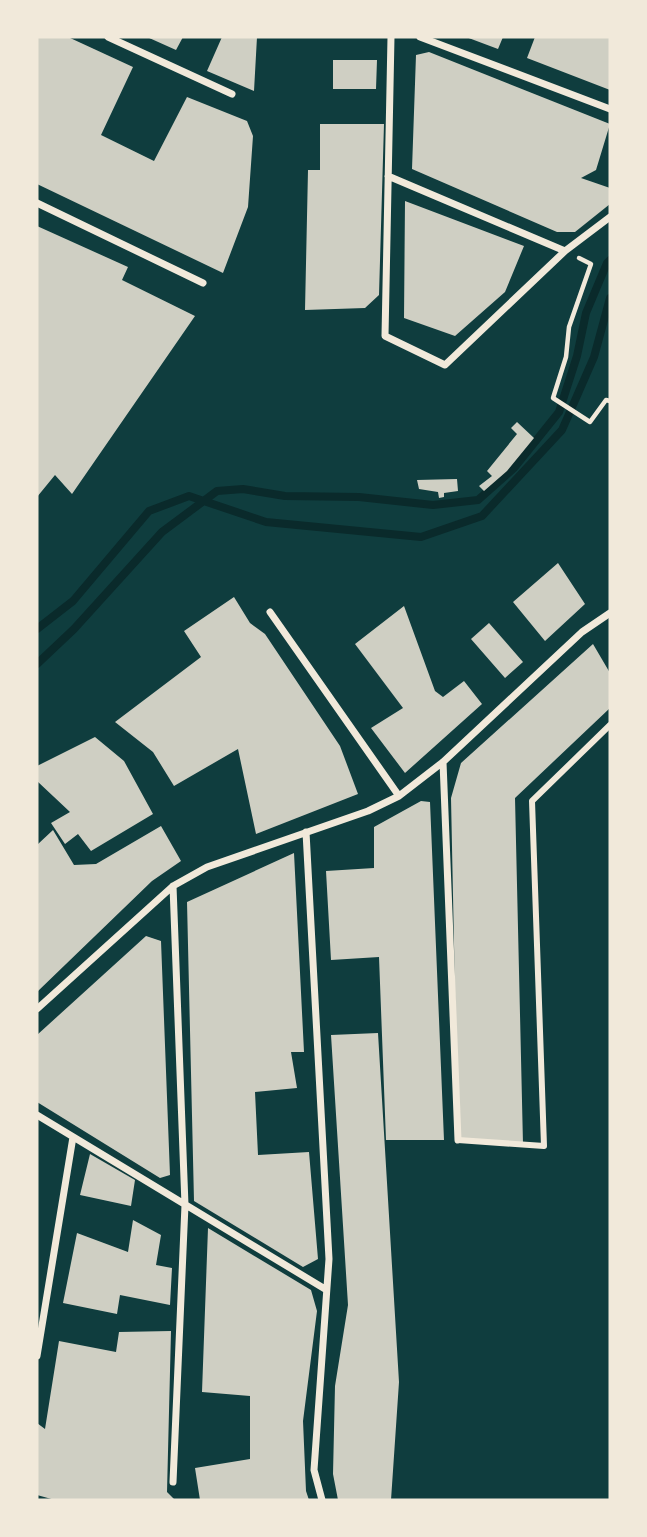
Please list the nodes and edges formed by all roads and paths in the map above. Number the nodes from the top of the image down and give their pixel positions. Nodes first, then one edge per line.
1 (107, 37) edge
2 (391, 37) edge
3 (421, 37) edge
4 (232, 94) dead end
5 (610, 110) edge
6 (388, 176) junction
7 (37, 203) edge
8 (610, 217) edge
9 (565, 251) junction
10 (203, 283) dead end
11 (610, 401) edge
12 (270, 612) dead end
13 (610, 612) edge
14 (610, 726) edge
15 (443, 762) junction
16 (399, 796) junction
17 (306, 832) junction
18 (173, 886) junction
19 (37, 1009) edge
20 (37, 1115) edge
21 (73, 1137) junction
22 (458, 1140) joint
23 (185, 1205) junction
24 (326, 1289) junction
25 (37, 1356) edge
26 (173, 1482) dead end
27 (322, 1500) edge

1 - 4 street
2 - 6 street
3 - 5 street
6 - 9 street
6 - 9 street
7 - 10 street
8 - 9 street
9 - 11 path
12 - 16 street
13 - 15 street
14 - 22 street
15 - 16 street
15 - 22 street
16 - 17 street
17 - 18 street
17 - 24 street
18 - 19 street
18 - 23 street
20 - 21 street
21 - 23 street
21 - 25 street
23 - 24 street
23 - 26 street
24 - 27 street

